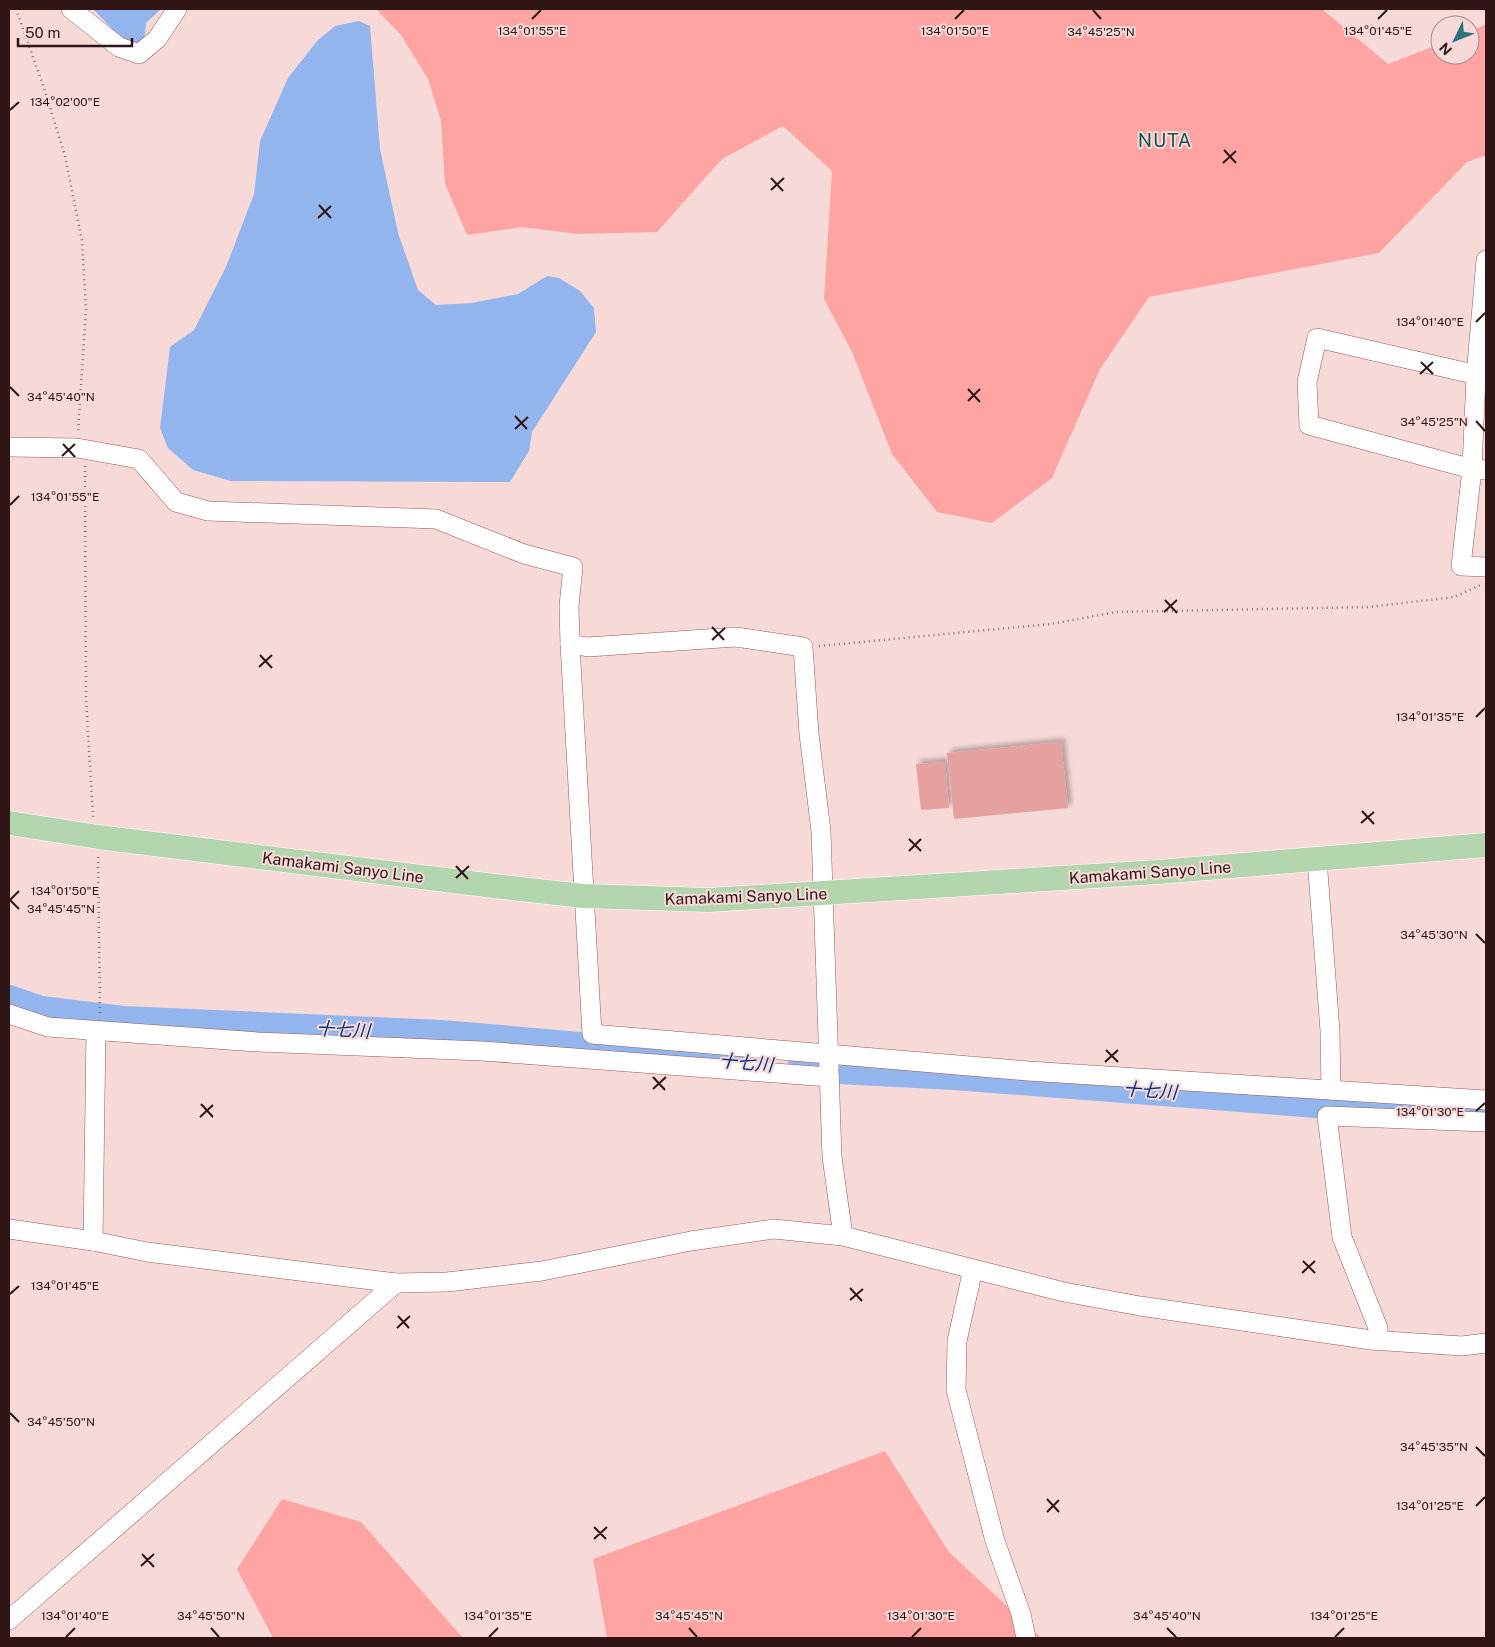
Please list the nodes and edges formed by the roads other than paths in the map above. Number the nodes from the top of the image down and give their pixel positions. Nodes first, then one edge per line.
1 (71, 9) edge
2 (177, 9) edge
3 (1486, 260) edge
4 (1485, 298) edge
5 (1481, 376) edge
6 (9, 448) edge
7 (1479, 469) edge
8 (1486, 567) edge
9 (570, 644) junction
10 (9, 824) edge
11 (1486, 845) edge
12 (1316, 859) junction
13 (824, 894) junction
14 (582, 896) junction
15 (9, 1014) edge
16 (98, 1021) junction
17 (829, 1054) junction
18 (828, 1077) junction
19 (1331, 1090) junction
20 (1486, 1100) edge
21 (1486, 1122) edge
22 (9, 1229) edge
23 (843, 1236) junction
24 (93, 1241) junction
25 (974, 1268) junction
26 (396, 1283) junction
27 (1378, 1341) junction
28 (1486, 1343) edge
29 (9, 1620) edge
30 (1026, 1638) edge

1 - 2 street
3 - 4 street
4 - 5 street
5 - 7 street
5 - 7 street
6 - 9 street
7 - 8 street
9 - 13 street
9 - 14 street
10 - 14 main road, Kamakami Sanyo Line
11 - 12 main road, Kamakami Sanyo Line
12 - 13 main road, Kamakami Sanyo Line
12 - 19 street
13 - 14 main road, Kamakami Sanyo Line
13 - 17 street
14 - 17 street
15 - 16 street
16 - 18 street
16 - 24 street
17 - 18 street
17 - 19 street
18 - 23 street
19 - 20 street
21 - 27 street
22 - 24 street
23 - 25 street
23 - 26 street
24 - 26 street
25 - 27 street
25 - 30 street
26 - 29 street
27 - 28 street

